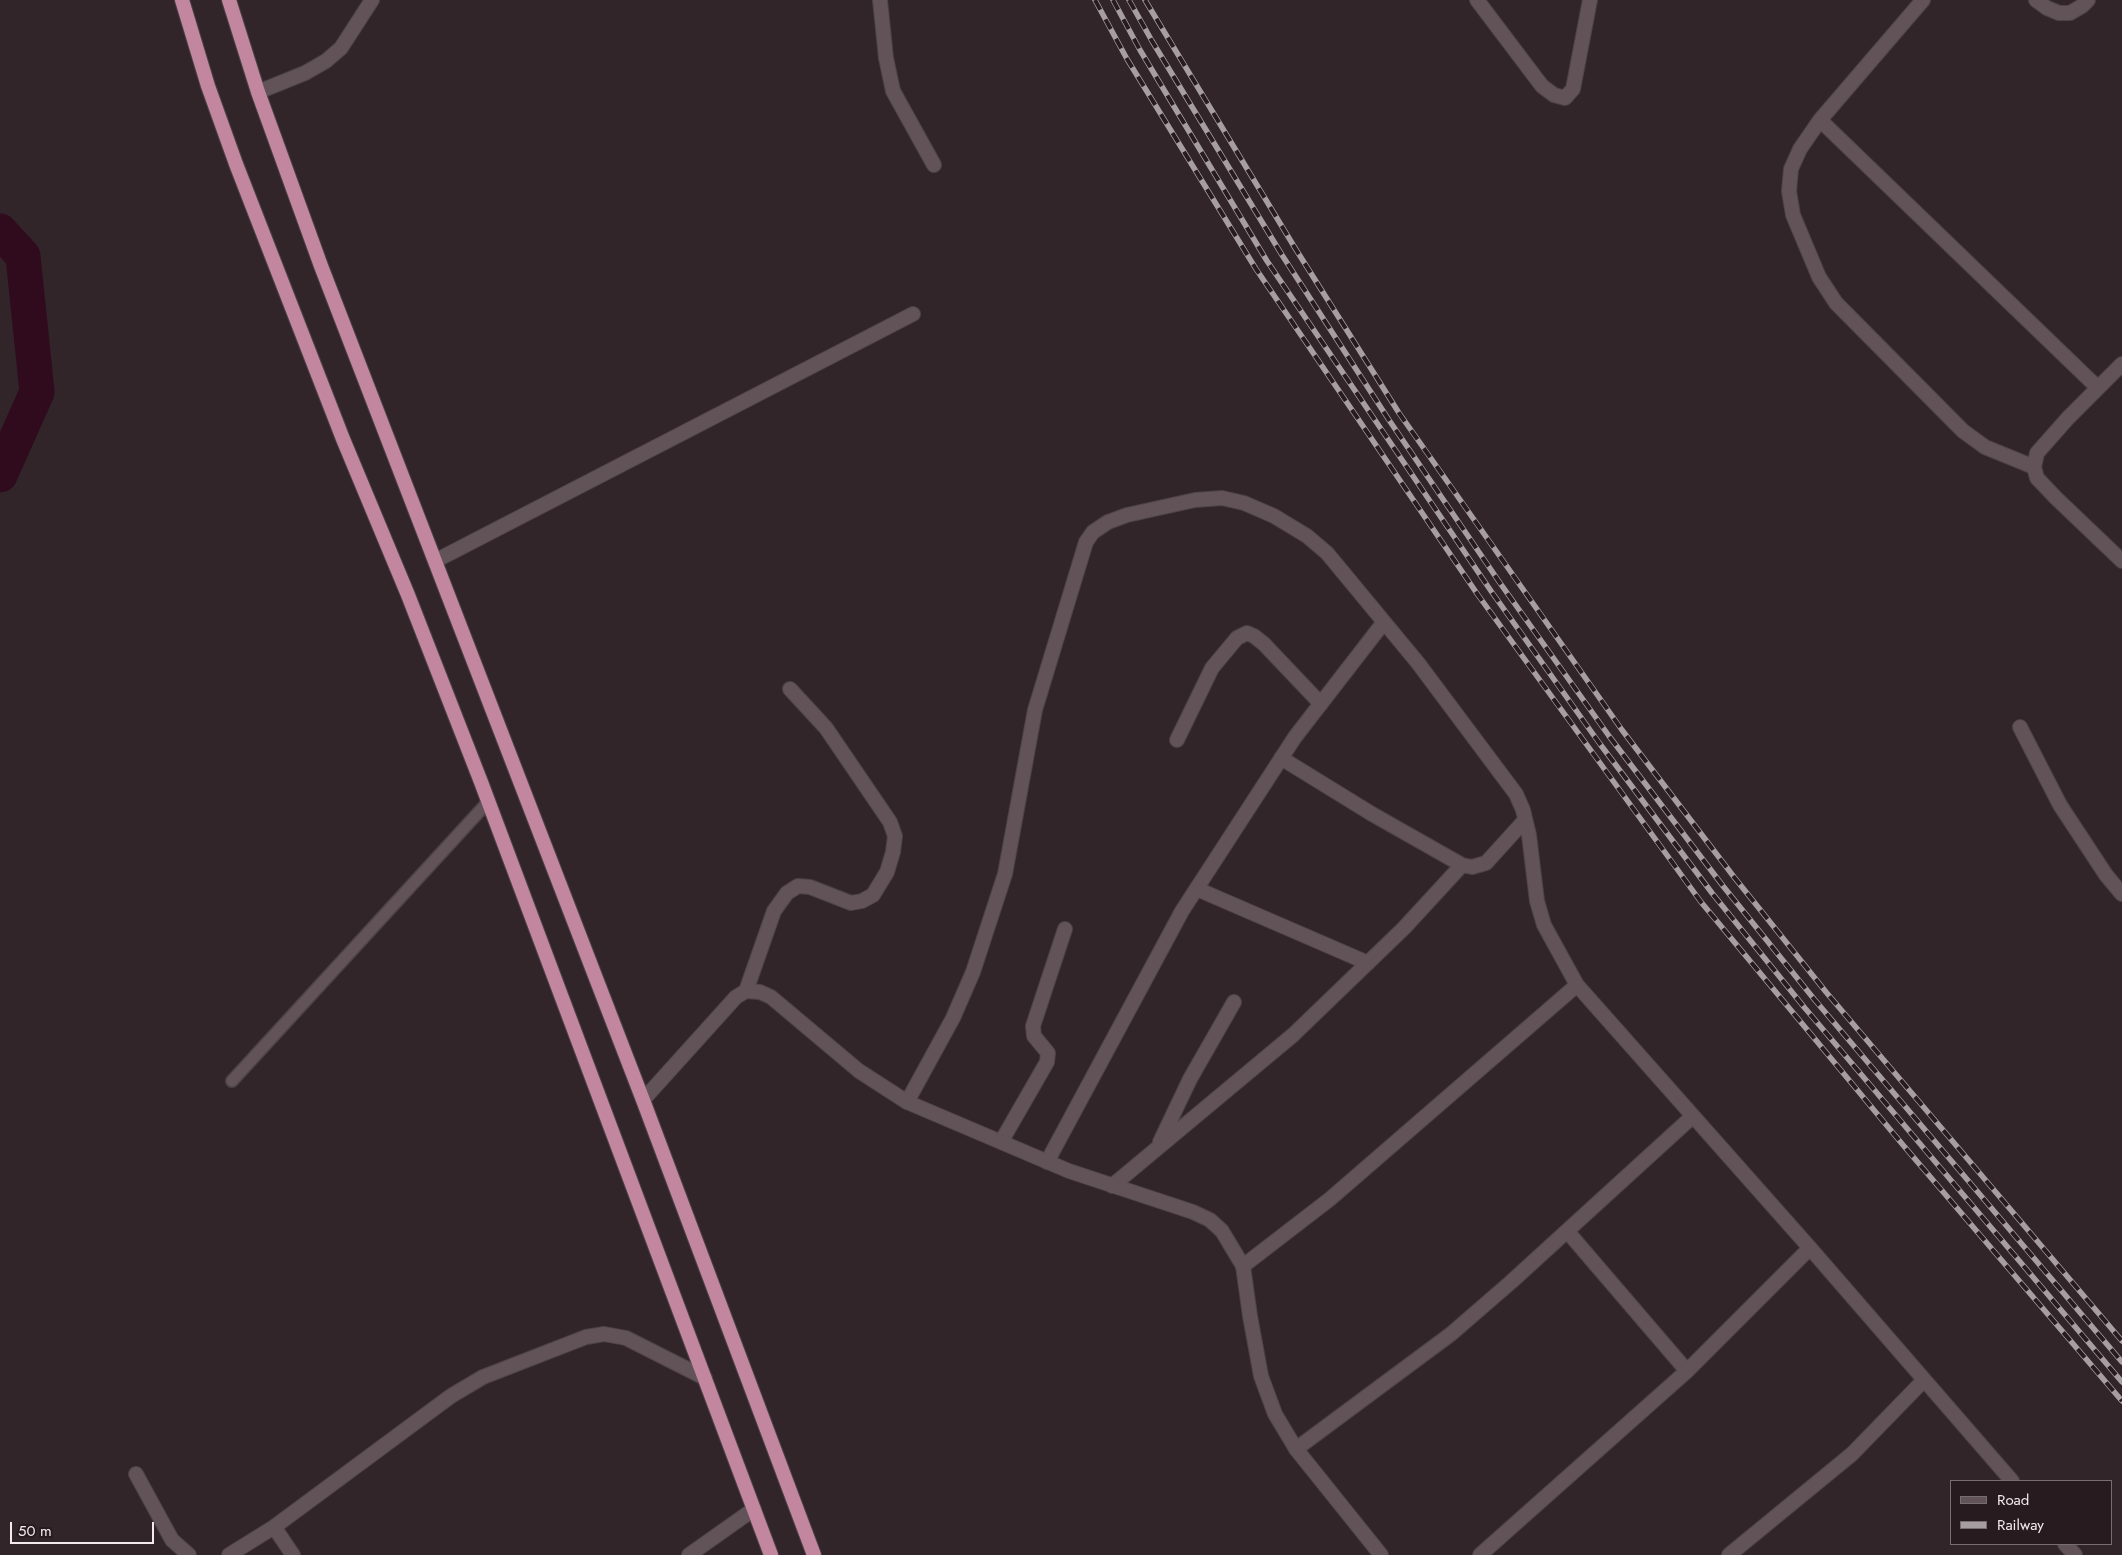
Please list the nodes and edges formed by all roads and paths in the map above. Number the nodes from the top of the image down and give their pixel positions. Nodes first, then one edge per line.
1 (182, 0) edge
2 (229, 0) edge
3 (372, 0) edge
4 (880, 0) edge
5 (1476, 0) edge
6 (1590, 0) edge
7 (1923, 0) edge
8 (2036, 0) edge
9 (2088, 0) edge
10 (258, 92) junction
11 (1820, 120) junction
12 (934, 165) dead end
13 (913, 314) dead end
14 (2122, 364) edge
15 (2098, 388) junction
16 (2034, 467) junction
17 (435, 561) junction
18 (2122, 561) edge
19 (1384, 622) junction
20 (790, 689) dead end
21 (1321, 704) junction
22 (2020, 727) dead end
23 (1177, 740) dead end
24 (1281, 758) junction
25 (488, 802) junction
26 (1526, 820) junction
27 (1462, 865) junction
28 (1197, 889) junction
29 (2122, 894) edge
30 (1065, 929) dead end
31 (1368, 963) junction
32 (1577, 985) junction
33 (746, 991) junction
34 (1234, 1002) dead end
35 (232, 1081) dead end
36 (643, 1100) junction
37 (907, 1102) junction
38 (1693, 1116) junction
39 (1001, 1142) junction
40 (1158, 1147) junction
41 (1047, 1162) junction
42 (1112, 1186) junction
43 (1567, 1231) junction
44 (1810, 1248) junction
45 (1243, 1266) junction
46 (1687, 1372) junction
47 (705, 1378) junction
48 (1924, 1380) junction
49 (1296, 1449) junction
50 (136, 1474) dead end
51 (2011, 1480) edge
52 (754, 1509) junction
53 (274, 1527) junction
54 (2066, 1545) edge
55 (189, 1555) edge
56 (228, 1555) edge
57 (293, 1555) edge
58 (689, 1555) edge
59 (771, 1555) edge
60 (814, 1555) edge
61 (1381, 1555) edge
62 (1480, 1555) edge
63 (1729, 1555) edge
64 (2075, 1555) edge

1 - 25 highway
2 - 10 highway
3 - 10 street
4 - 12 street
5 - 6 street
7 - 11 street
8 - 9 street
10 - 17 highway
11 - 15 street
11 - 16 street
13 - 17 street
14 - 15 street
15 - 16 street
16 - 18 street
17 - 36 highway
19 - 21 street
19 - 26 street
19 - 37 street
20 - 33 street
21 - 23 street
21 - 24 street
22 - 29 street
24 - 27 street
24 - 28 street
25 - 35 lane
25 - 47 highway
26 - 27 street
26 - 32 street
27 - 31 street
28 - 31 street
28 - 41 street
30 - 39 street
31 - 40 street
32 - 38 street
32 - 45 street
33 - 36 street
33 - 37 street
34 - 40 street
36 - 60 highway
37 - 39 street
38 - 43 street
38 - 44 street
39 - 41 street
40 - 42 street
41 - 42 street
42 - 45 street
43 - 46 street
43 - 49 street
44 - 46 street
44 - 48 street
45 - 49 street
46 - 62 street
47 - 52 highway
47 - 53 street
48 - 51 street
48 - 63 street
49 - 61 street
50 - 55 street
52 - 58 street
52 - 59 highway
53 - 56 street
53 - 57 street
54 - 64 street

